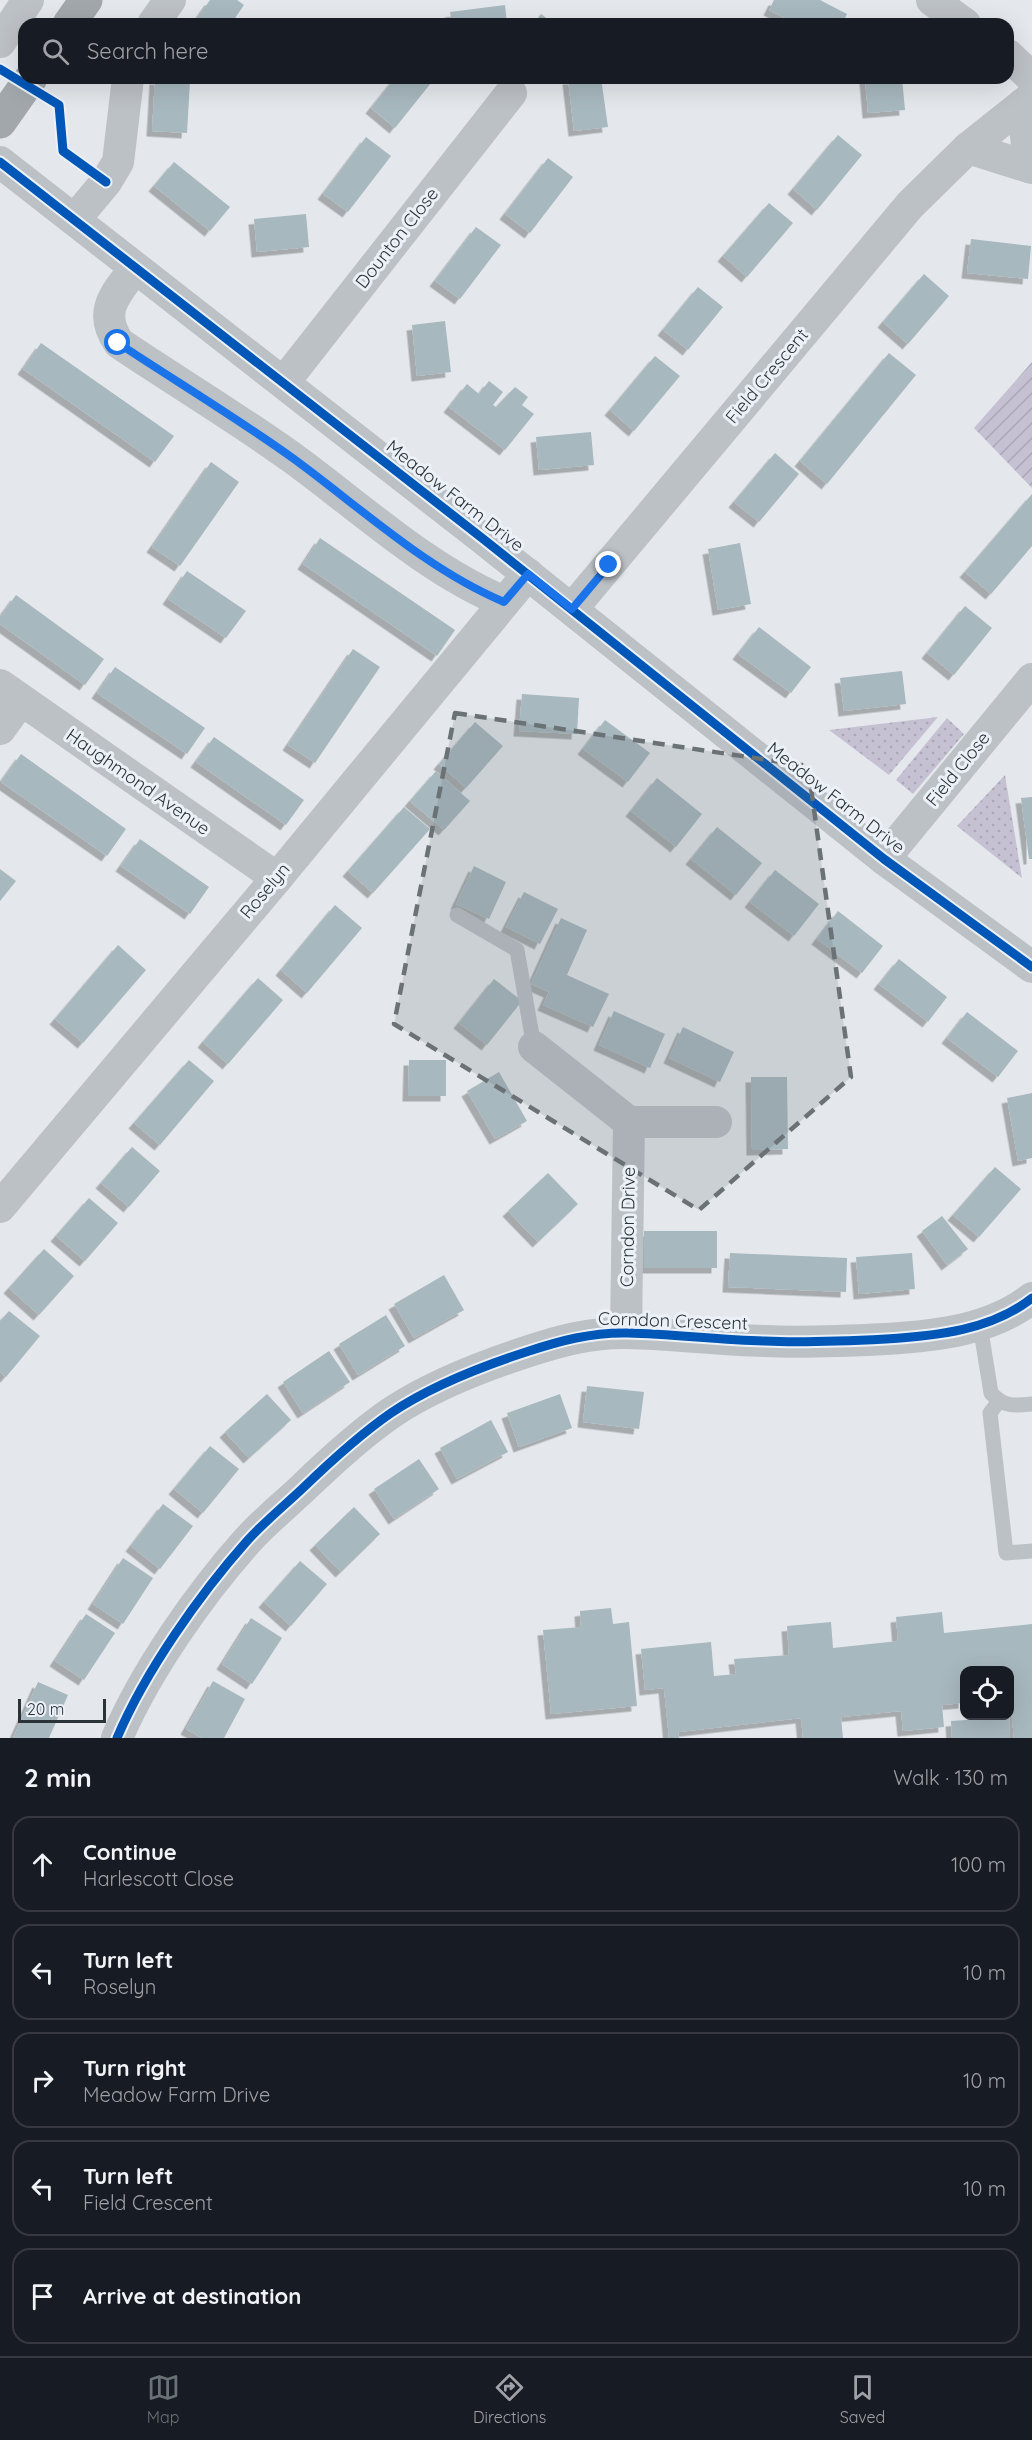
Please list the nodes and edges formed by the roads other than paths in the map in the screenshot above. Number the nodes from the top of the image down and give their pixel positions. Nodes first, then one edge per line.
1 (28, 0) edge
2 (86, 0) edge
3 (170, 0) edge
4 (932, 0) edge
5 (73, 18) edge
6 (157, 18) edge
7 (957, 18) edge
8 (0, 42) edge
9 (1014, 66) edge
10 (27, 84) edge
11 (127, 84) edge
12 (511, 93) dead end
13 (1029, 93) edge
14 (0, 122) edge
15 (968, 148) junction
16 (0, 162) edge
17 (1031, 168) edge
18 (75, 219) junction
19 (135, 268) junction
20 (284, 382) junction
21 (528, 574) junction
22 (504, 602) junction
23 (572, 609) junction
24 (1032, 679) edge
25 (11, 693) edge
26 (0, 729) edge
27 (884, 859) junction
28 (277, 878) junction
29 (457, 915) dead end
30 (1032, 967) edge
31 (534, 1047) joint
32 (629, 1122) junction
33 (716, 1122) dead end
34 (0, 1206) edge
35 (1032, 1298) edge
36 (980, 1324) junction
37 (626, 1332) junction
38 (999, 1401) junction
39 (1032, 1404) edge
40 (1032, 1551) edge
41 (117, 1738) edge

1 - 8 street
2 - 5 main road
3 - 6 street
4 - 7 street
9 - 13 street
10 - 14 main road
11 - 18 street
12 - 20 street, Dounton Close
13 - 15 street, Field Crescent
13 - 17 street
15 - 17 street
15 - 23 street, Field Crescent
16 - 18 street, Meadow Farm Drive
18 - 19 street, Meadow Farm Drive
19 - 20 street, Meadow Farm Drive
19 - 22 street
20 - 21 street, Meadow Farm Drive
21 - 22 street, Roselyn
21 - 23 street, Meadow Farm Drive
22 - 28 street, Roselyn
23 - 27 street, Meadow Farm Drive
24 - 27 street, Field Close
25 - 26 street
25 - 28 street, Haughmond Avenue
27 - 30 street, Meadow Farm Drive
28 - 34 street, Roselyn
29 - 31 lane
31 - 32 street
32 - 33 street
32 - 37 street, Corndon Drive
35 - 36 street, Corndon Crescent
36 - 37 street, Corndon Crescent
36 - 38 lane
37 - 41 street, Corndon Crescent
38 - 39 lane
38 - 40 lane

